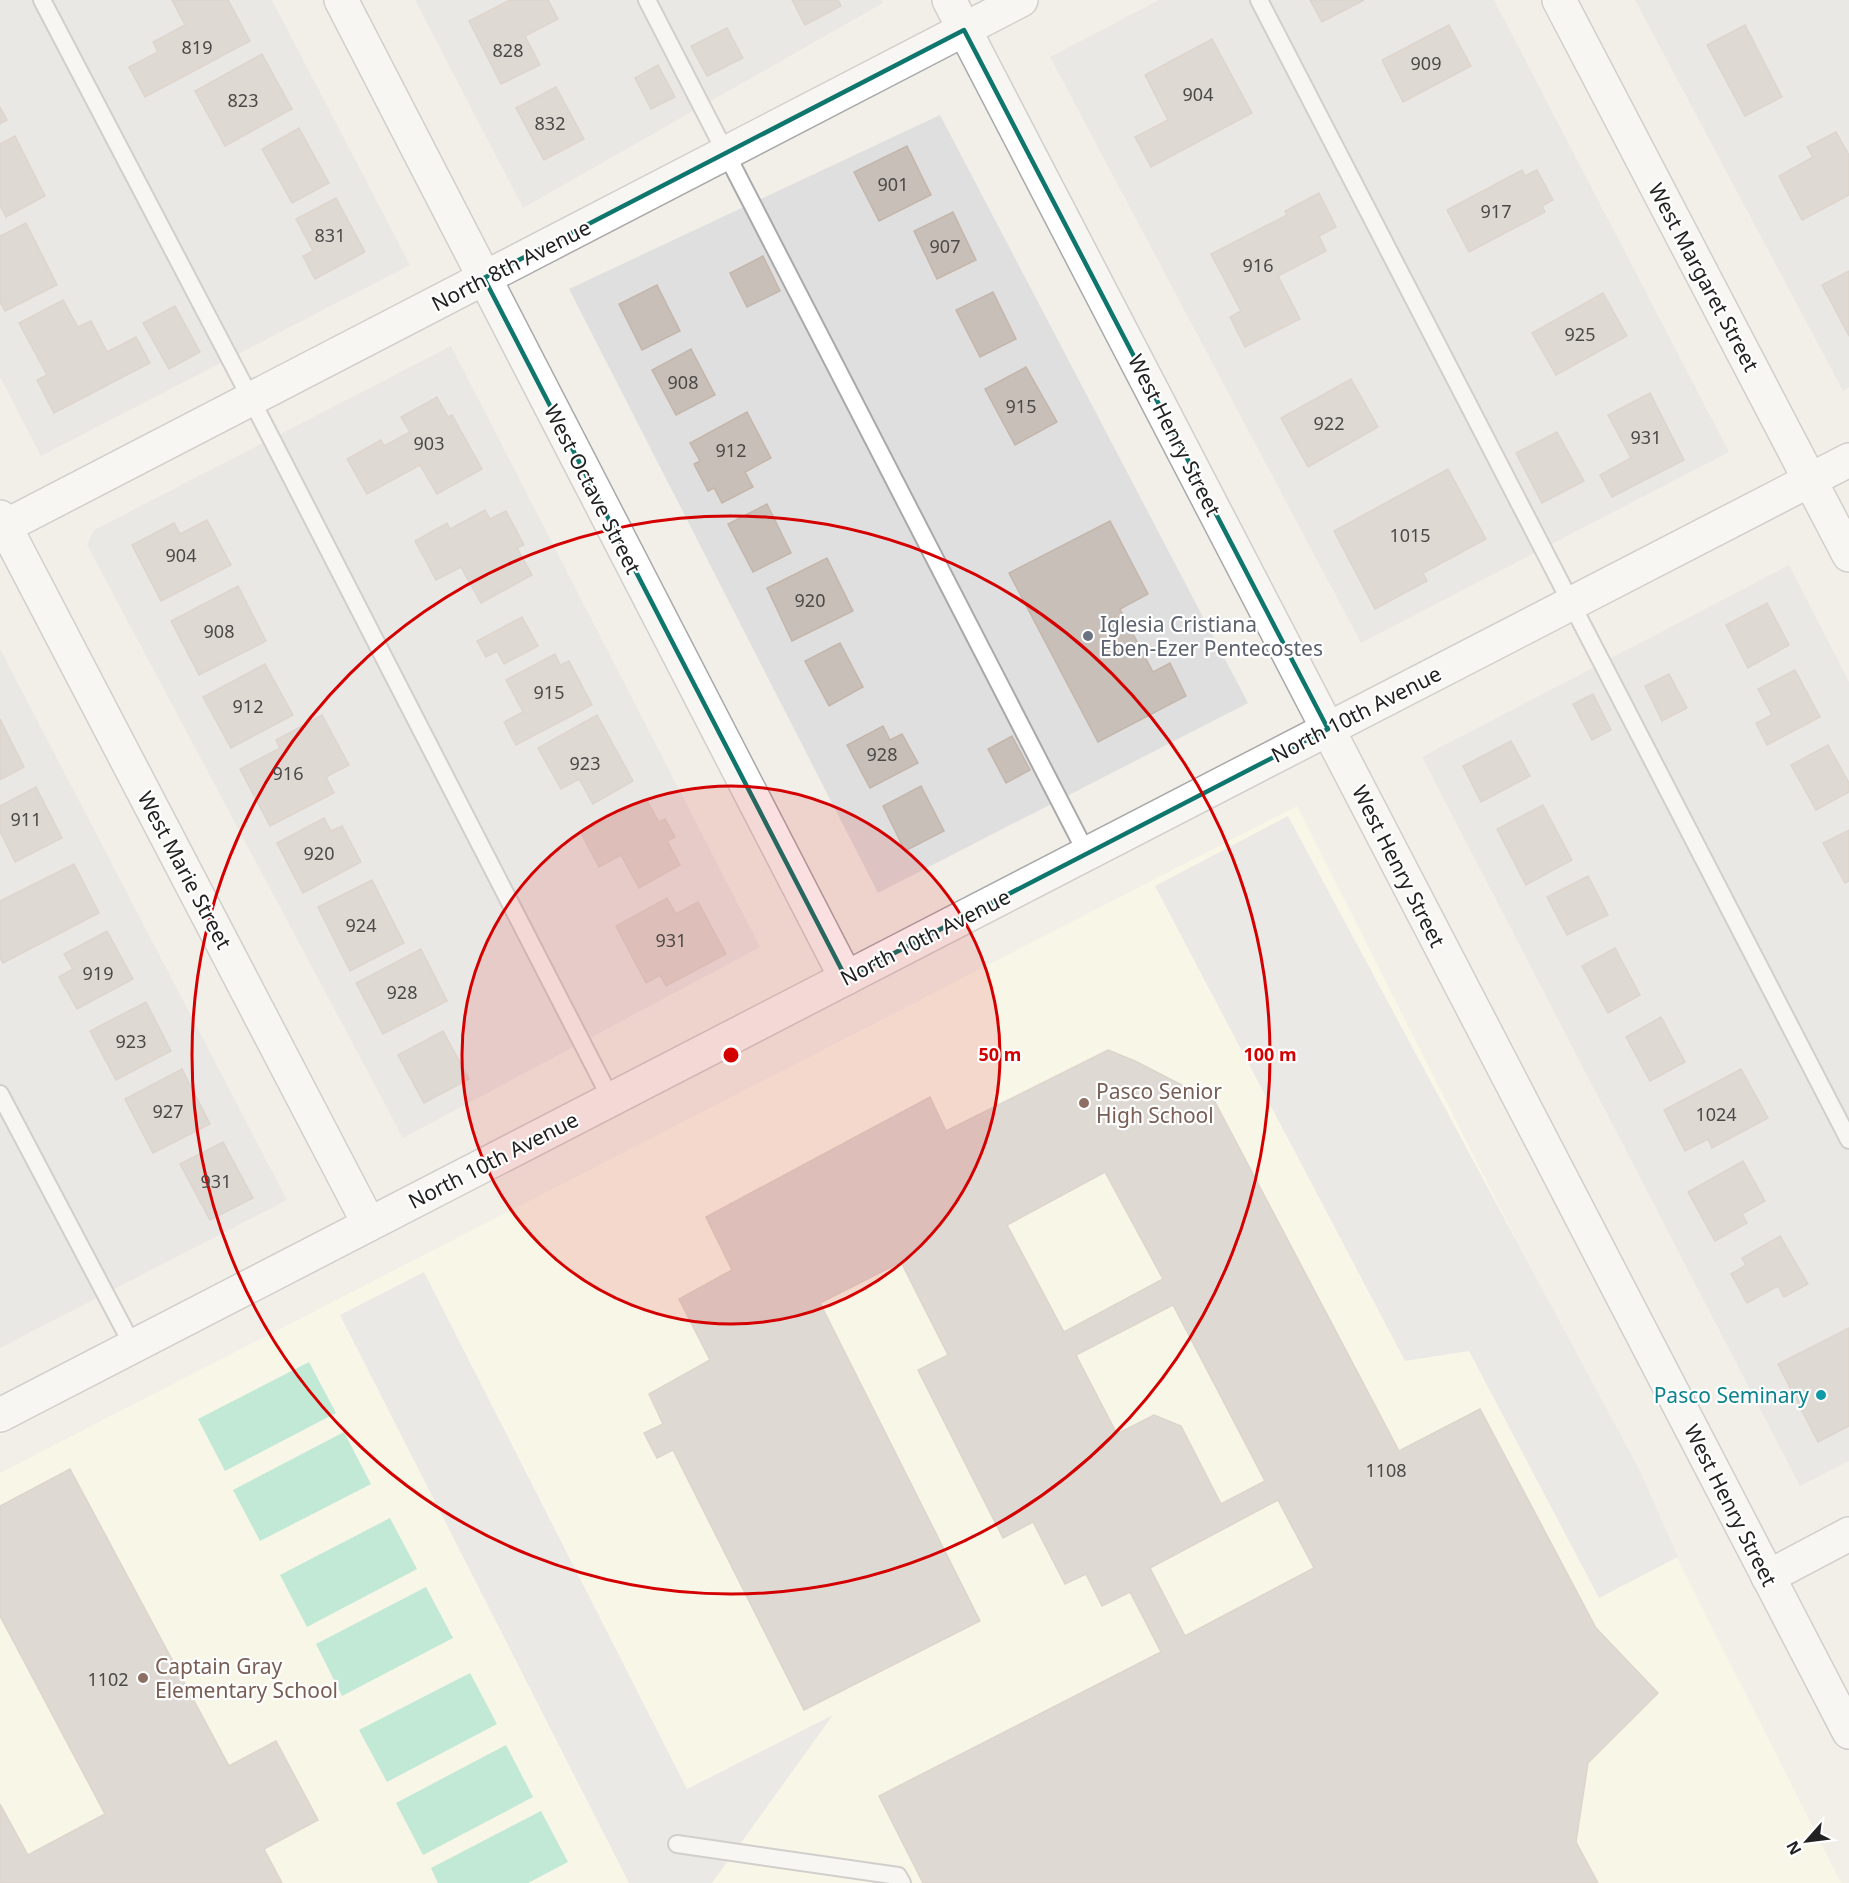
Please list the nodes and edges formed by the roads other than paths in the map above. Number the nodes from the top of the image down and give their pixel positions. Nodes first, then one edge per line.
1 (42, 0) edge
2 (341, 0) edge
3 (646, 0) edge
4 (949, 0) edge
5 (1021, 0) edge
6 (1259, 0) edge
7 (1559, 0) edge
8 (964, 30) junction
9 (726, 153) junction
10 (484, 278) junction
11 (251, 399) junction
12 (1849, 460) edge
13 (1810, 480) junction
14 (2, 524) edge
15 (1849, 555) edge
16 (1572, 603) junction
17 (1328, 729) junction
18 (1087, 854) junction
19 (846, 978) junction
20 (0, 1094) edge
21 (611, 1099) junction
22 (1849, 1140) edge
23 (369, 1224) junction
24 (133, 1346) junction
25 (0, 1415) edge
26 (1849, 1534) edge
27 (1768, 1576) junction
28 (1849, 1732) edge
29 (677, 1844) dead end
30 (902, 1883) edge

1 - 11 lane
2 - 10 street, West Octave Street
3 - 9 lane
4 - 8 street, West Henry Street
5 - 8 street, North 8th Avenue
6 - 16 lane
7 - 13 street, West Margaret Street
8 - 9 street, North 8th Avenue
8 - 17 street, West Henry Street
9 - 10 street, North 8th Avenue
9 - 18 lane
10 - 11 street, North 8th Avenue
10 - 19 street, West Octave Street
11 - 14 street, North 8th Avenue
11 - 21 lane
12 - 13 street, North 10th Avenue
13 - 15 street, West Margaret Street
13 - 16 street, North 10th Avenue
14 - 23 street, West Marie Street
16 - 17 street, North 10th Avenue
16 - 22 lane
17 - 18 street, North 10th Avenue
17 - 27 street, West Henry Street
18 - 19 street, North 10th Avenue
19 - 21 street, North 10th Avenue
20 - 24 lane
21 - 23 street, North 10th Avenue
23 - 24 street, North 10th Avenue
24 - 25 street, North 10th Avenue
26 - 27 street
27 - 28 street, West Henry Street
29 - 30 lane

